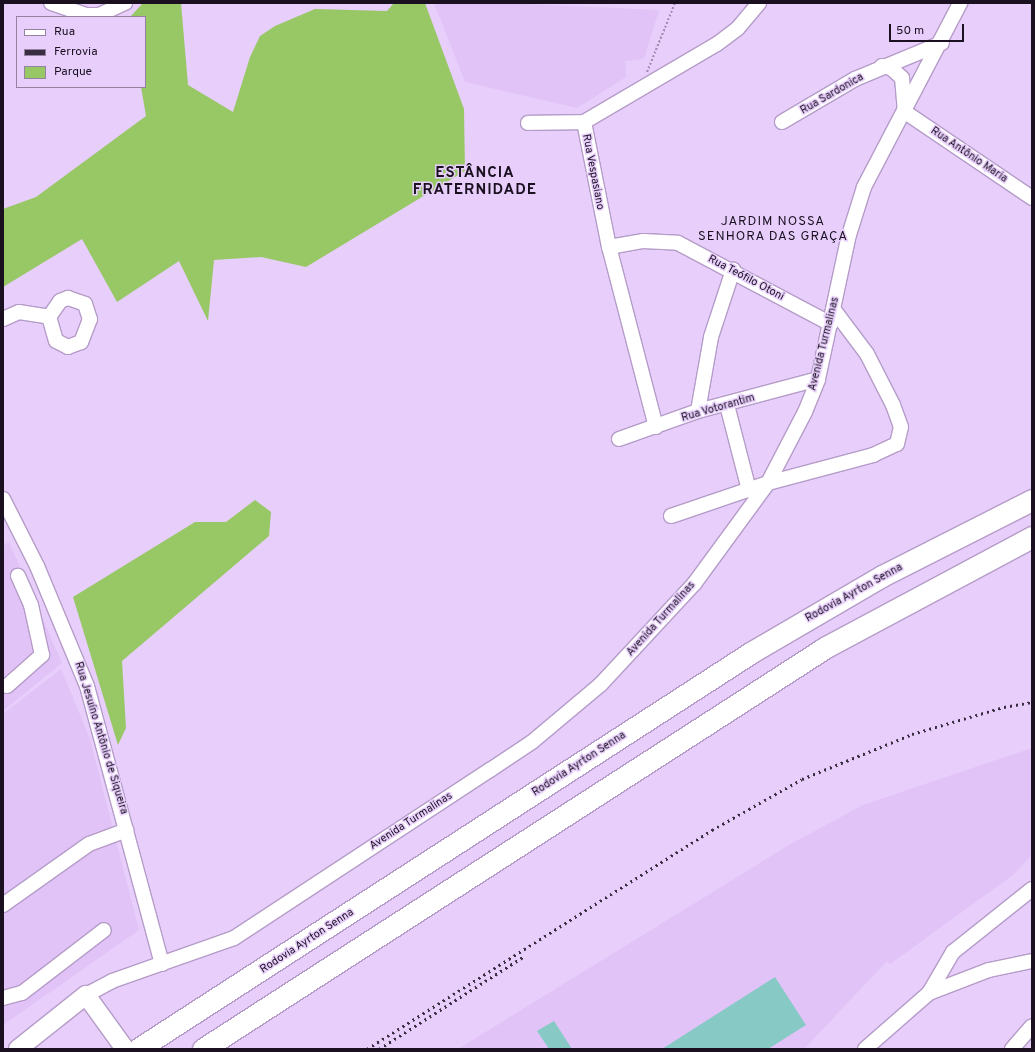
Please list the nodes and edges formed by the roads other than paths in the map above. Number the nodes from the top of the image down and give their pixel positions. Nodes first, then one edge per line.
1 (51, 3) edge
2 (125, 3) edge
3 (759, 3) edge
4 (960, 3) edge
5 (942, 43) junction
6 (882, 66) junction
7 (905, 112) junction
8 (584, 122) junction
9 (782, 122) dead end
10 (528, 123) dead end
11 (1032, 198) edge
12 (609, 247) junction
13 (733, 270) junction
14 (834, 310) junction
15 (49, 317) dead end
16 (3, 319) edge
17 (832, 324) junction
18 (818, 379) junction
19 (727, 405) junction
20 (698, 411) junction
21 (656, 427) junction
22 (619, 439) dead end
23 (768, 483) junction
24 (749, 490) junction
25 (3, 499) edge
26 (1032, 500) edge
27 (670, 516) dead end
28 (1032, 537) edge
29 (18, 576) dead end
30 (7, 686) dead end
31 (128, 830) junction
32 (1032, 889) edge
33 (3, 905) edge
34 (104, 930) dead end
35 (1032, 961) edge
36 (162, 964) junction
37 (929, 993) junction
38 (86, 995) junction
39 (3, 998) edge
40 (1032, 1026) edge
41 (18, 1049) edge
42 (125, 1049) edge
43 (138, 1049) edge
44 (203, 1049) edge
45 (865, 1049) edge
46 (1012, 1049) edge

1 - 2 street
3 - 8 street, Rua Vespasiano
4 - 5 street, Avenida Turmalinas
5 - 6 street, Rua Sardonica
5 - 7 street, Avenida Turmalinas
6 - 7 street
6 - 9 street, Rua Sardonica
7 - 11 street, Rua Antônio Maria
7 - 14 street, Avenida Turmalinas
8 - 10 street
8 - 12 street, Rua Vespasiano
12 - 13 street, Rua Teófilo Otoni
12 - 21 street, Rua Vespasiano
13 - 17 street, Rua Teófilo Otoni
13 - 20 street
14 - 17 street, Avenida Turmalinas
14 - 23 street
15 - 16 street
17 - 18 street, Avenida Turmalinas
18 - 19 street, Rua Votorantim
18 - 23 street, Avenida Turmalinas
19 - 20 street, Rua Votorantim
19 - 24 street
20 - 21 street, Rua Votorantim
21 - 22 street, Rua Votorantim
23 - 24 street
23 - 36 street, Avenida Turmalinas
24 - 27 street
25 - 31 street, Rua Jesuíno Antônio de Siqueira
26 - 43 highway, Rodovia Ayrton Senna
28 - 44 highway
29 - 30 street
31 - 33 street
31 - 36 street, Rua Jesuíno Antônio de Siqueira
32 - 37 street
34 - 39 street
35 - 37 street
36 - 38 street, Avenida Turmalinas
37 - 45 street
38 - 41 main road
38 - 42 main road
40 - 46 street

